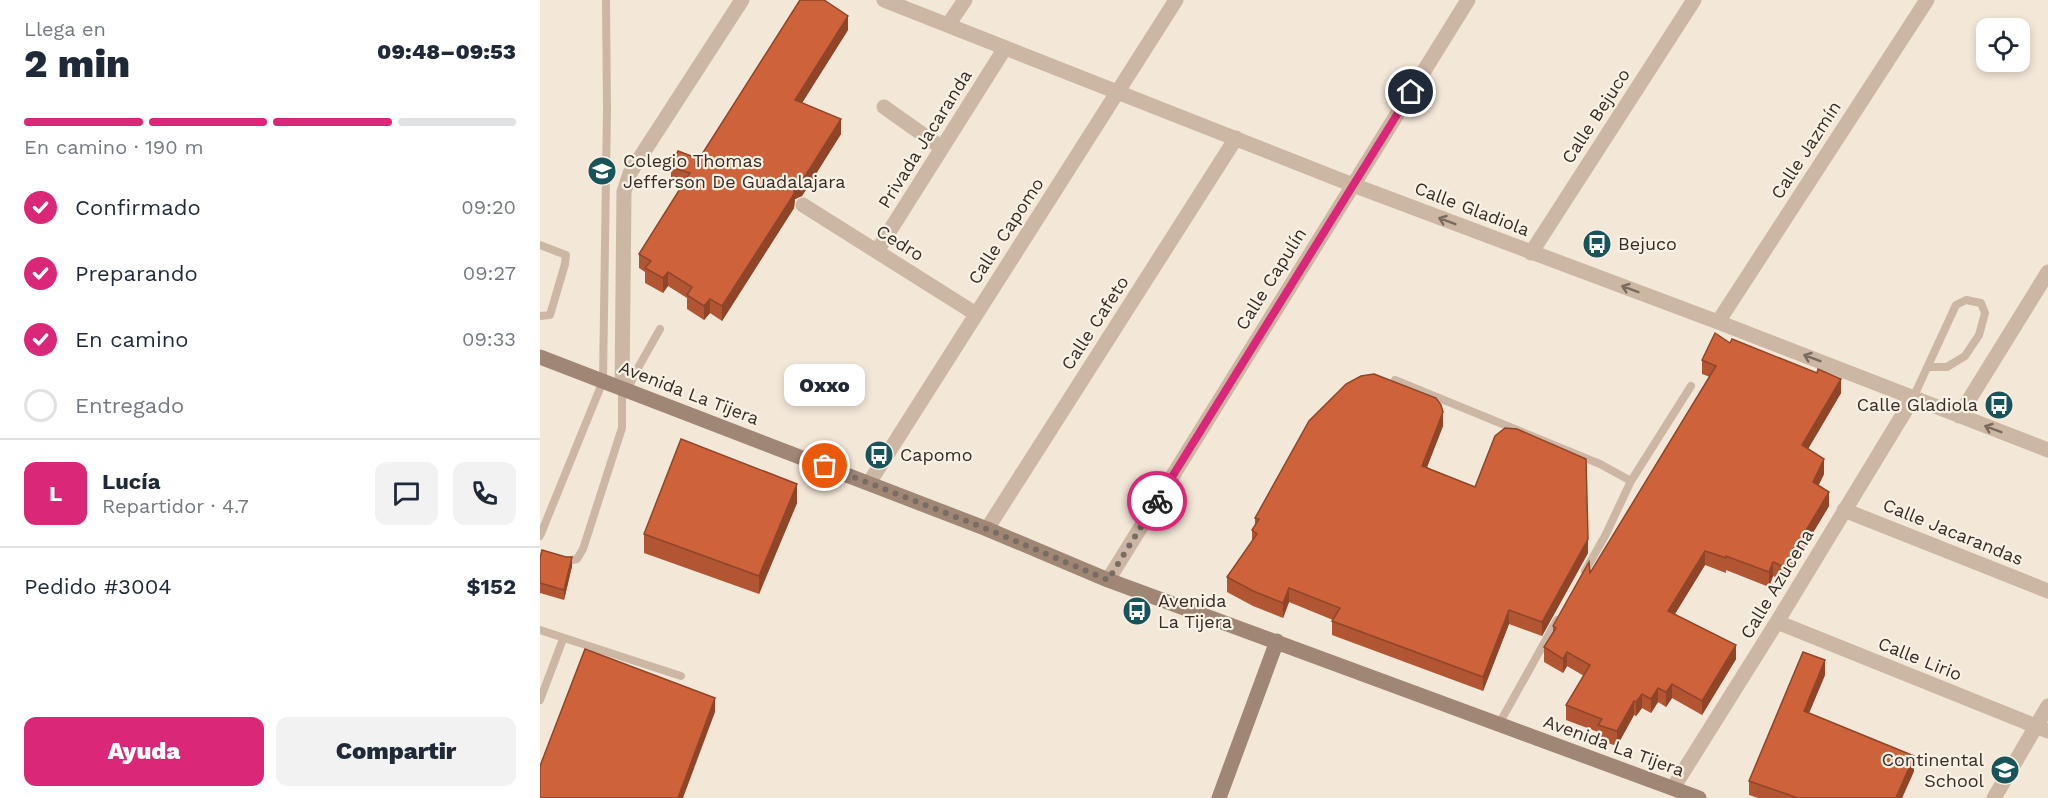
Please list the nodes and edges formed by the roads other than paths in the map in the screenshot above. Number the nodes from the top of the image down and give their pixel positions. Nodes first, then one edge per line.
1 (606, 0) edge
2 (742, 0) edge
3 (884, 0) edge
4 (965, 0) edge
5 (1176, 0) edge
6 (1468, 0) edge
7 (1694, 0) edge
8 (1927, 0) edge
9 (948, 25) junction
10 (1005, 48) junction
11 (1118, 92) junction
12 (884, 107) dead end
13 (1236, 138) junction
14 (942, 148) junction
15 (1353, 185) junction
16 (803, 205) dead end
17 (540, 245) edge
18 (877, 251) junction
19 (1531, 253) junction
20 (2048, 273) edge
21 (976, 314) junction
22 (540, 316) edge
23 (1718, 322) junction
24 (660, 329) dead end
25 (540, 357) edge
26 (1928, 367) junction
27 (1395, 380) edge
28 (603, 381) junction
29 (1691, 386) dead end
30 (625, 389) junction
31 (1913, 398) junction
32 (1959, 416) junction
33 (2048, 450) edge
34 (1631, 481) junction
35 (869, 483) junction
36 (1844, 510) junction
37 (987, 529) junction
38 (540, 536) edge
39 (559, 558) edge
40 (1582, 577) edge
41 (1108, 580) junction
42 (2048, 591) edge
43 (1564, 608) edge
44 (1777, 622) junction
45 (540, 630) edge
46 (563, 639) junction
47 (1277, 641) junction
48 (681, 676) dead end
49 (540, 700) edge
50 (2048, 706) edge
51 (1499, 724) junction
52 (2042, 729) edge
53 (1673, 788) junction
54 (1219, 798) edge
55 (1699, 798) edge
56 (1994, 798) edge

1 - 28 lane
2 - 30 street
3 - 9 street, Calle Gladiola
4 - 9 street
5 - 11 street, Calle Capomo
6 - 15 street, Calle Capulín
7 - 19 street, Calle Bejuco
8 - 23 street, Calle Jazmín
9 - 10 street, Calle Gladiola
10 - 11 street, Calle Gladiola
10 - 14 street, Privada Jacaranda
11 - 13 street, Calle Gladiola
11 - 21 street, Calle Capomo
12 - 14 street
13 - 15 street, Calle Gladiola
13 - 37 street, Calle Cafeto
14 - 18 street, Privada Jacaranda
19 -> 15 street, Calle Gladiola
15 - 41 street, Calle Capulín
16 - 18 street, Cedro
17 - 22 lane
18 - 21 street, Cedro
23 -> 19 street, Calle Gladiola
20 - 32 street
21 - 35 street, Calle Capomo
31 -> 23 street, Calle Gladiola
24 - 30 lane
25 - 28 main road, Avenida La Tijera
26 - 26 lane
26 - 31 lane
27 - 34 lane
28 - 30 main road, Avenida La Tijera
28 - 38 lane
29 - 34 lane
30 - 35 main road, Avenida La Tijera
30 - 39 lane
31 - 32 street, Calle Gladiola
31 - 36 street, Calle Azucena
33 -> 32 street, Calle Gladiola
34 - 40 lane
35 - 37 main road, Avenida La Tijera
36 - 42 street, Calle Jacarandas
36 - 44 street, Calle Azucena
37 - 41 main road, Avenida La Tijera
41 - 47 main road, Avenida La Tijera
43 - 51 lane
44 - 52 street, Calle Lirio
44 - 53 street, Calle Azucena
45 - 46 lane
46 - 48 lane
46 - 49 lane
47 - 51 main road, Avenida La Tijera
47 - 54 main road
50 - 52 street
51 - 53 main road, Avenida La Tijera
52 - 56 street
53 - 55 main road, Avenida La Tijera

